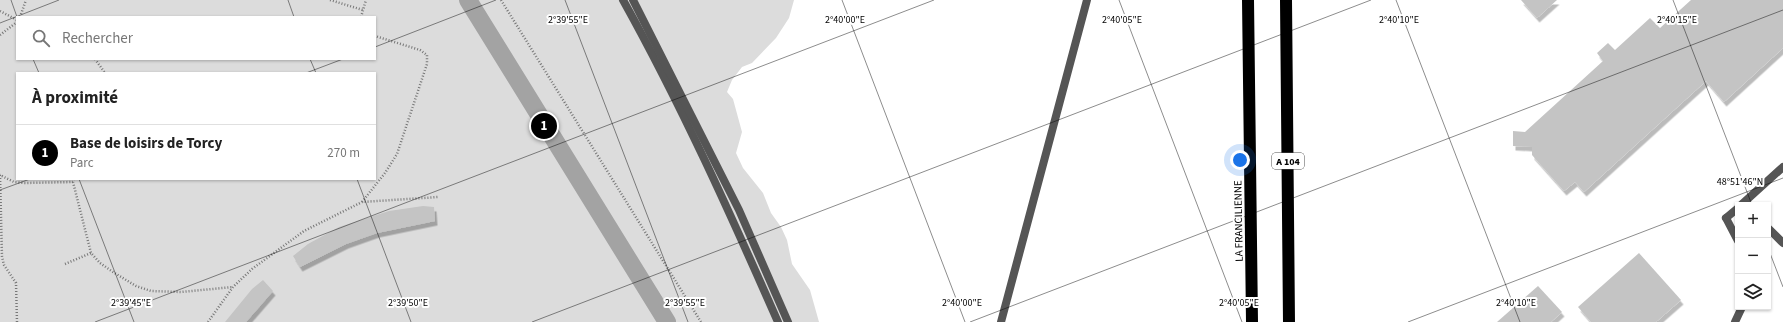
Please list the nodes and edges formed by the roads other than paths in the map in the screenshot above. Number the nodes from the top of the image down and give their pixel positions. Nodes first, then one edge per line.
1 (623, 0) edge
2 (633, 0) edge
3 (1087, 0) edge
4 (1248, 0) edge
5 (1286, 0) edge
6 (1783, 167) edge
7 (1747, 202) edge
8 (1735, 210) edge
9 (1771, 231) edge
10 (1735, 235) edge
11 (1783, 243) edge
12 (1740, 310) edge
13 (778, 322) edge
14 (788, 322) edge
15 (1001, 322) edge
16 (1252, 322) edge
17 (1289, 322) edge
18 (1734, 322) edge

1 - 13 street
2 - 14 street
3 - 15 street
4 - 16 highway, LA FRANCILIENNE
5 - 17 highway, A 104
6 - 7 street
8 - 10 street
9 - 11 street
12 - 18 street

